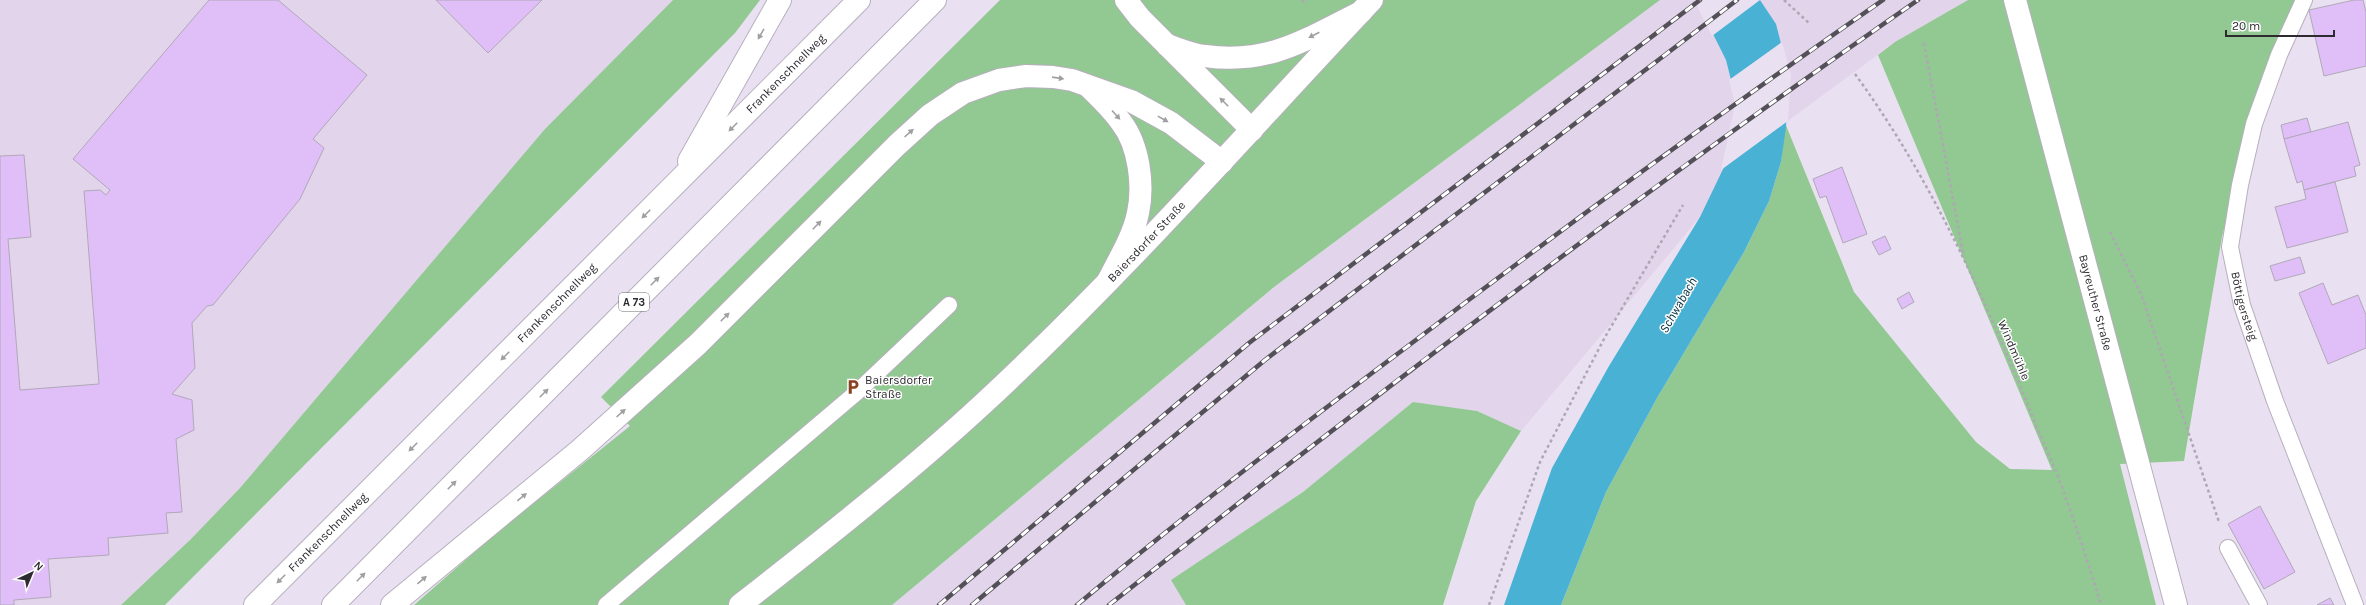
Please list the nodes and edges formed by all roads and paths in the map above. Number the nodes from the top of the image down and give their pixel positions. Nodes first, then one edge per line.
1 (780, 0) edge
2 (859, 0) edge
3 (935, 0) edge
4 (1126, 0) edge
5 (1784, 0) edge
6 (2015, 0) edge
7 (2304, 0) edge
8 (1367, 6) edge
9 (1809, 23) dead end
10 (1924, 43) dead end
11 (1167, 45) junction
12 (1855, 74) dead end
13 (1090, 87) junction
14 (1252, 130) junction
15 (1222, 162) junction
16 (674, 187) junction
17 (1683, 205) dead end
18 (2108, 227) dead end
19 (1964, 256) junction
20 (1108, 281) junction
21 (949, 305) dead end
22 (2228, 548) joint
23 (255, 605) edge
24 (333, 605) edge
25 (392, 605) edge
26 (606, 605) edge
27 (740, 605) edge
28 (1489, 605) edge
29 (2101, 605) edge
30 (2176, 605) edge
31 (2259, 605) edge
32 (2356, 605) edge

1 -> 16 main road
2 -> 16 main road, Frankenschnellweg
24 -> 3 main road, A 73
4 - 11 main road
5 - 9 path
6 - 30 main road, Bayreuther Straße
7 - 32 lane, Böttigersteig
8 -> 11 main road
8 - 14 main road, Baiersdorfer Straße
10 - 19 path
14 -> 11 main road
12 - 19 path, Windmühle
13 -> 15 main road
13 -> 20 main road
25 -> 13 main road
14 - 15 main road, Baiersdorfer Straße
15 - 20 main road, Baiersdorfer Straße
16 -> 23 main road, Frankenschnellweg
17 - 28 path
18 - 22 path
19 - 29 path, Windmühle
20 - 27 main road, Baiersdorfer Straße
21 - 26 lane
22 - 31 lane

